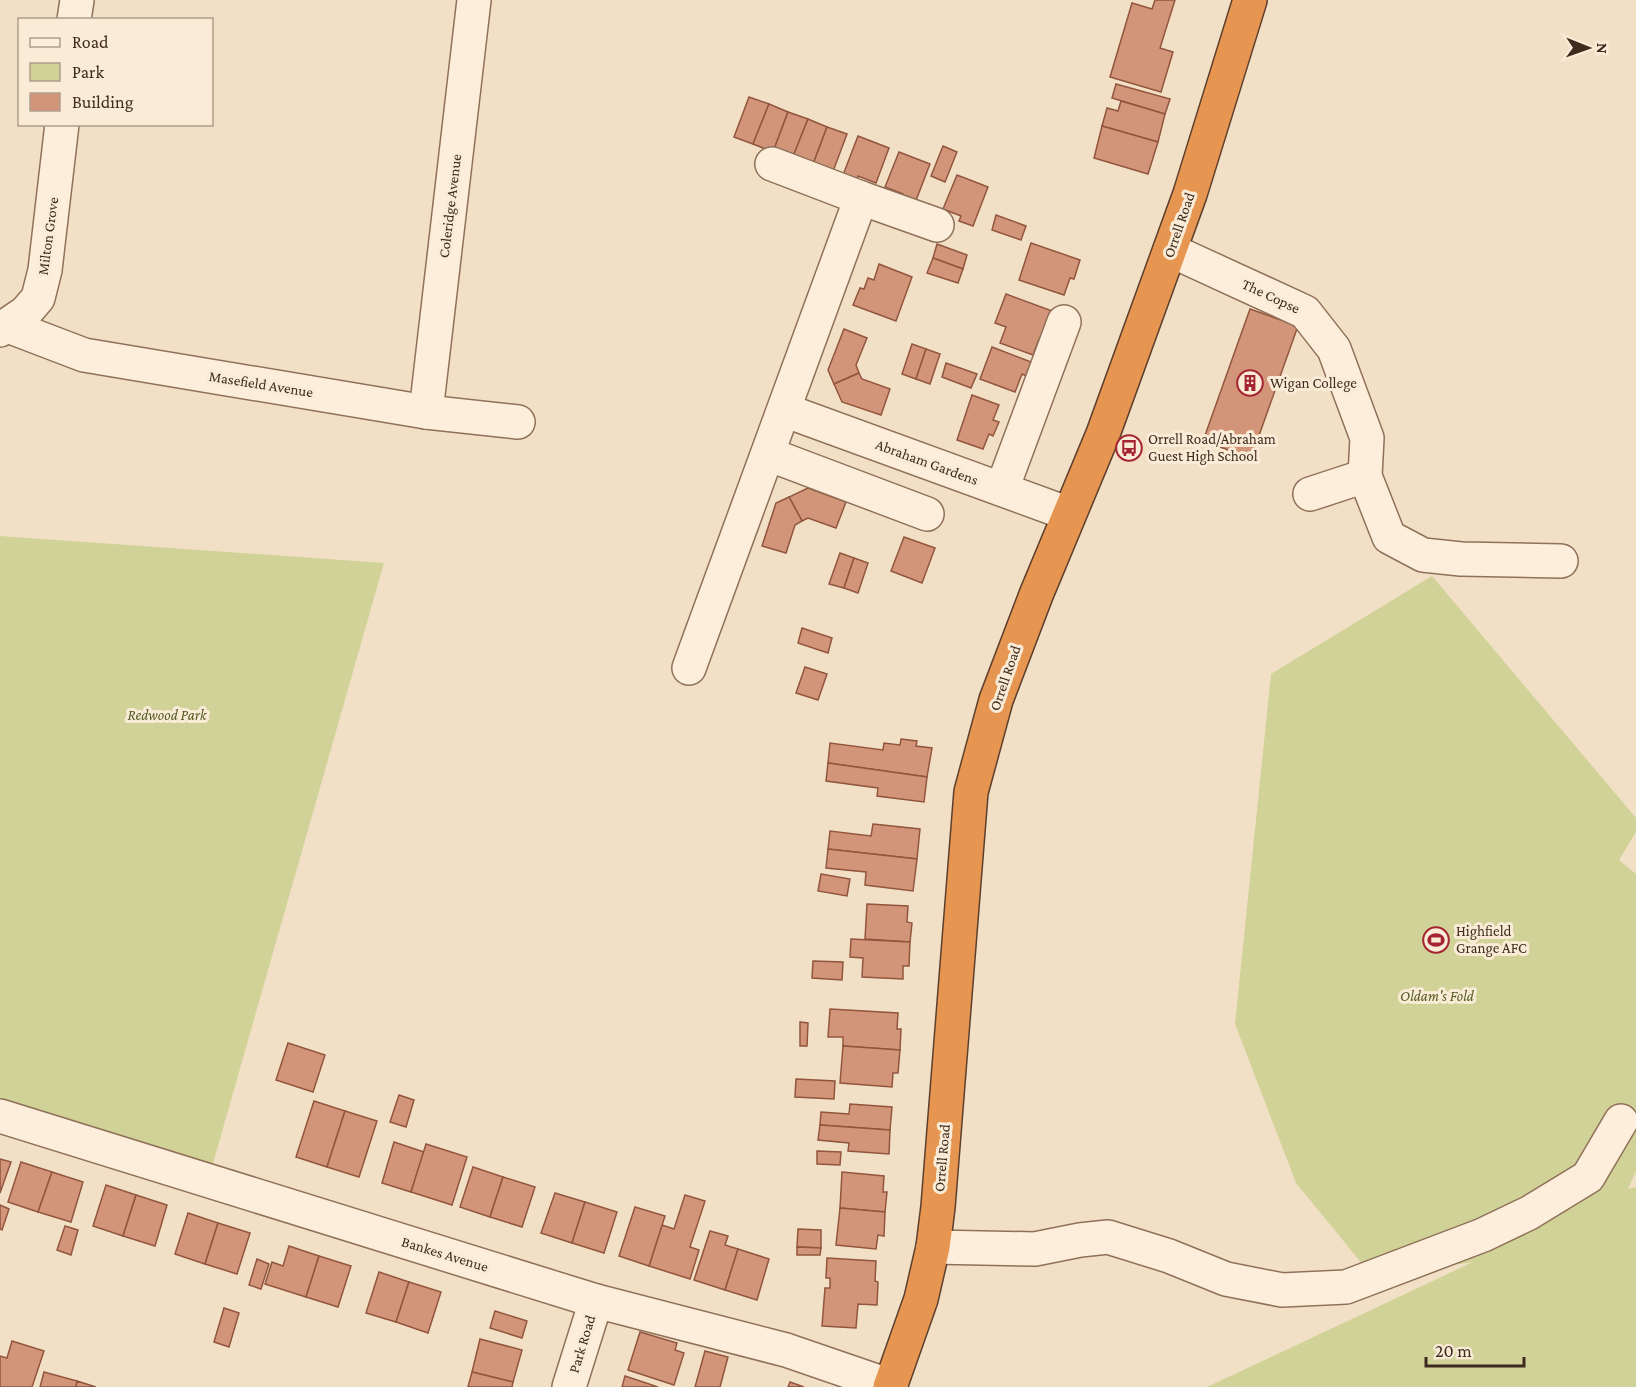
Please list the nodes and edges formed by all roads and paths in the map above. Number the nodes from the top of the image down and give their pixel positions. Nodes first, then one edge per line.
1 (77, 0) edge
2 (474, 0) edge
3 (1250, 0) edge
4 (74, 18) edge
5 (62, 126) edge
6 (772, 164) dead end
7 (861, 198) junction
8 (937, 225) dead end
9 (1170, 250) junction
10 (1064, 322) dead end
11 (4, 328) edge
12 (784, 410) junction
13 (426, 412) junction
14 (518, 422) dead end
15 (768, 454) junction
16 (1365, 476) junction
17 (1002, 489) junction
18 (1310, 494) dead end
19 (927, 513) dead end
20 (1070, 514) junction
21 (1561, 561) dead end
22 (689, 668) dead end
23 (0, 1116) edge
24 (1621, 1121) dead end
25 (933, 1247) junction
26 (596, 1301) junction
27 (569, 1387) edge
28 (891, 1387) edge

1 - 4 street
2 - 13 street, Coleridge Avenue
3 - 9 highway, Orrell Road
5 - 11 street, Milton Grove
6 - 7 street
7 - 8 street
7 - 12 street
9 - 16 street, The Copse
9 - 20 highway, Orrell Road
10 - 17 street
11 - 13 street, Masefield Avenue
12 - 15 street
12 - 17 street, Abraham Gardens
13 - 14 street, Masefield Avenue
15 - 19 street
15 - 22 street
16 - 18 street
16 - 21 street, The Copse
17 - 20 street, Abraham Gardens
20 - 25 highway, Orrell Road
23 - 26 street, Bankes Avenue
24 - 25 street
25 - 28 highway, Orrell Road
26 - 27 street, Park Road
26 - 28 street, Bankes Avenue

